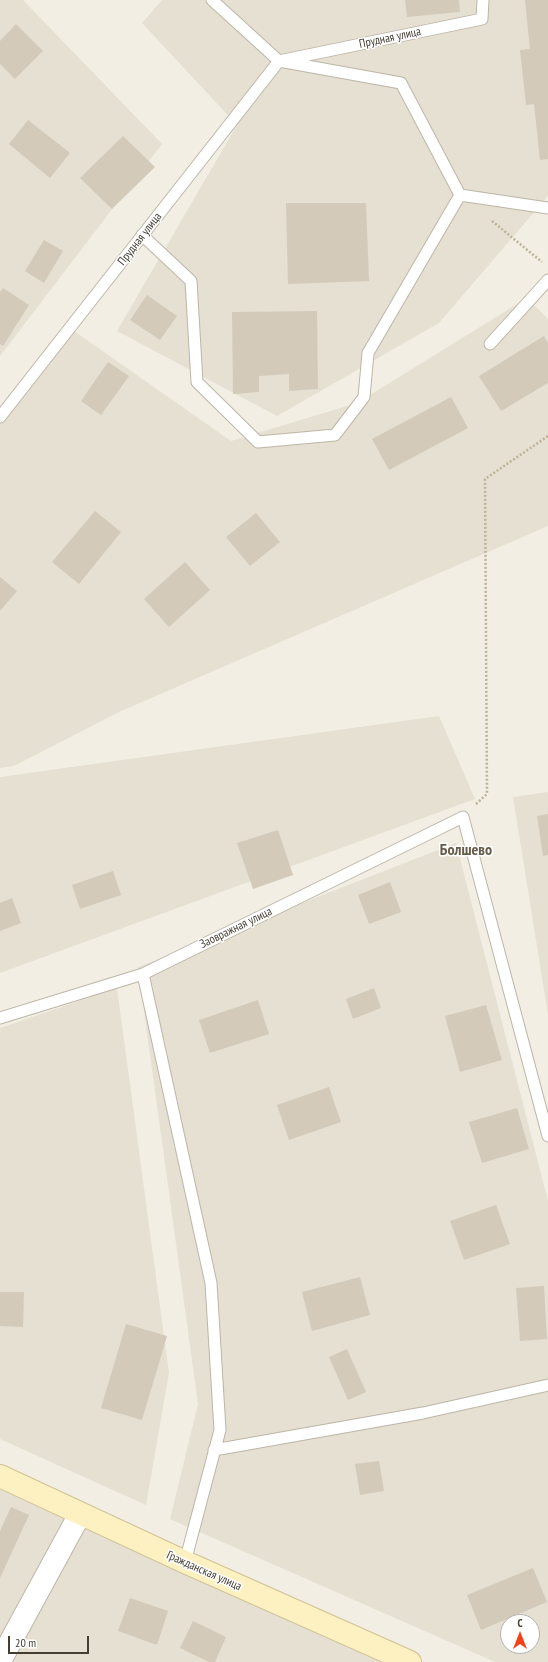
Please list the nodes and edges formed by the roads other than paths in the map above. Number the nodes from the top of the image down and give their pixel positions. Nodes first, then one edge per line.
1 (212, 0) edge
2 (483, 0) edge
3 (279, 61) junction
4 (460, 195) junction
5 (548, 208) edge
6 (142, 235) junction
7 (548, 280) edge
8 (490, 344) dead end
9 (0, 417) edge
10 (143, 974) junction
11 (0, 1018) edge
12 (548, 1136) edge
13 (548, 1385) edge
14 (214, 1450) junction
15 (0, 1476) edge
16 (80, 1514) junction
17 (185, 1562) junction
18 (0, 1661) edge
19 (410, 1662) edge

1 - 3 lane
2 - 3 lane, Прудная улица
3 - 4 lane
3 - 6 lane, Прудная улица
4 - 5 lane
4 - 6 lane
6 - 9 lane, Прудная улица
7 - 8 lane
10 - 11 lane, Заовражная улица
10 - 12 lane, Заовражная улица
10 - 14 lane
13 - 14 lane
14 - 17 lane
15 - 16 street, Гражданская улица
16 - 17 street, Гражданская улица
16 - 18 street
17 - 19 street, Гражданская улица

